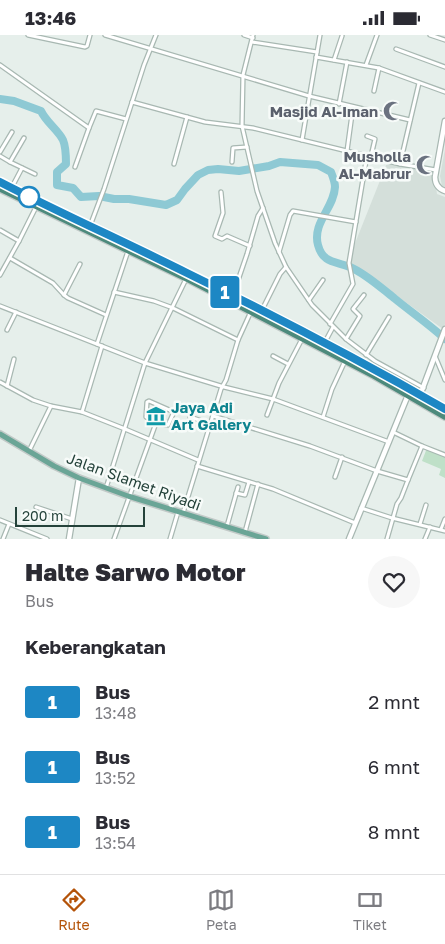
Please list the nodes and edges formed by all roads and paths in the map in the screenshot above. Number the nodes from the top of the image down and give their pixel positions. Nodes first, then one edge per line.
1 (28, 35) edge
2 (90, 35) edge
3 (104, 35) edge
4 (156, 35) edge
5 (244, 35) edge
6 (320, 35) edge
7 (377, 35) edge
8 (430, 35) edge
9 (342, 36) edge
10 (253, 38) edge
11 (445, 40) edge
12 (150, 48) junction
13 (396, 49) dead end
14 (317, 53) junction
15 (316, 57) junction
16 (334, 60) junction
17 (347, 62) junction
18 (0, 65) edge
19 (366, 65) junction
20 (445, 67) edge
21 (379, 68) junction
22 (243, 75) junction
23 (419, 83) junction
24 (374, 91) dead end
25 (445, 92) edge
26 (309, 96) junction
27 (132, 102) junction
28 (339, 103) junction
29 (353, 107) junction
30 (186, 117) junction
31 (126, 119) junction
32 (410, 120) junction
33 (445, 121) edge
34 (242, 126) junction
35 (89, 128) junction
36 (12, 132) dead end
37 (367, 136) dead end
38 (24, 138) dead end
39 (302, 140) junction
40 (246, 147) junction
41 (348, 151) junction
42 (0, 152) edge
43 (0, 156) edge
44 (369, 156) junction
45 (10, 162) junction
46 (232, 162) dead end
47 (174, 164) dead end
48 (400, 164) junction
49 (74, 167) dead end
50 (22, 168) junction
51 (436, 170) junction
52 (35, 174) dead end
53 (0, 182) edge
54 (12, 188) junction
55 (0, 189) edge
56 (445, 191) edge
57 (221, 192) dead end
58 (37, 205) junction
59 (263, 208) junction
60 (356, 222) junction
61 (90, 227) junction
62 (0, 230) edge
63 (19, 241) junction
64 (250, 246) junction
65 (129, 248) junction
66 (279, 253) junction
67 (10, 258) junction
68 (80, 264) dead end
69 (286, 267) junction
70 (0, 275) edge
71 (186, 279) junction
72 (323, 280) dead end
73 (114, 292) junction
74 (64, 295) junction
75 (364, 295) dead end
76 (232, 296) junction
77 (309, 300) junction
78 (0, 306) edge
79 (173, 308) junction
80 (252, 309) junction
81 (16, 312) junction
82 (260, 314) junction
83 (106, 315) junction
84 (389, 317) dead end
85 (330, 324) junction
86 (333, 327) junction
87 (7, 330) dead end
88 (444, 331) edge
89 (302, 338) junction
90 (346, 339) junction
91 (238, 341) junction
92 (324, 343) junction
93 (97, 344) junction
94 (102, 346) junction
95 (366, 355) junction
96 (273, 356) dead end
97 (435, 356) junction
98 (14, 359) dead end
99 (345, 361) junction
100 (145, 363) junction
101 (288, 364) junction
102 (445, 380) edge
103 (0, 381) edge
104 (7, 386) junction
105 (222, 386) junction
106 (424, 388) junction
107 (412, 390) junction
108 (408, 395) junction
109 (421, 395) junction
110 (273, 399) junction
111 (418, 401) junction
112 (50, 406) junction
113 (445, 409) edge
114 (82, 412) junction
115 (267, 415) dead end
116 (213, 416) junction
117 (190, 417) dead end
118 (323, 417) junction
119 (445, 417) edge
120 (156, 423) junction
121 (211, 424) junction
122 (125, 429) junction
123 (393, 433) junction
124 (0, 435) edge
125 (150, 440) junction
126 (389, 442) junction
127 (422, 446) junction
128 (29, 451) junction
129 (445, 455) edge
130 (342, 457) junction
131 (198, 461) junction
132 (197, 466) junction
133 (377, 471) junction
134 (335, 477) dead end
135 (79, 478) junction
136 (408, 480) junction
137 (249, 482) junction
138 (258, 484) junction
139 (238, 487) dead end
140 (106, 488) junction
141 (236, 493) junction
142 (128, 496) junction
143 (426, 505) dead end
144 (36, 507) dead end
145 (361, 508) junction
146 (180, 512) junction
147 (392, 518) junction
148 (72, 519) junction
149 (445, 519) edge
150 (0, 520) edge
151 (355, 523) junction
152 (10, 524) junction
153 (420, 524) junction
154 (227, 527) junction
155 (430, 527) junction
156 (443, 530) edge
157 (245, 533) junction
158 (37, 537) edge
159 (252, 537) edge
160 (4, 539) edge
161 (47, 539) edge
162 (69, 539) edge
163 (114, 539) edge
164 (170, 539) edge
165 (266, 539) edge
166 (349, 539) edge
167 (387, 539) edge
168 (425, 539) edge

1 - 2 street
3 - 12 street
4 - 12 street
5 - 10 street
6 - 14 street
7 - 19 street
8 - 11 street
9 - 16 street
10 - 14 street
10 - 22 street
12 - 22 street
12 - 27 street
13 - 20 street
14 - 15 street
15 - 16 street
15 - 26 street
16 - 17 street
17 - 19 street
17 - 28 street
18 - 35 street
19 - 21 street
21 - 23 street
21 - 24 street
22 - 26 street
22 - 34 street
23 - 25 street
23 - 32 street
26 - 28 street
26 - 39 street
27 - 30 street
27 - 31 street
28 - 29 street
29 - 32 street
29 - 41 street
30 - 34 street
30 - 47 street
31 - 35 street
31 - 61 street
32 - 48 street
33 - 51 street
34 - 39 street
34 - 40 street
35 - 49 street
36 - 42 street
37 - 44 street
38 - 45 street
39 - 41 street
40 - 46 street
40 - 59 street
41 - 44 street
43 - 45 street
44 - 48 street
44 - 60 street
45 - 50 street
48 - 51 street
50 - 52 street
50 - 54 street
51 - 56 street
53 - 54 highway
54 - 58 highway
55 - 58 highway
57 - 64 street
58 - 61 highway
58 - 63 street
58 - 65 highway
59 - 64 street
59 - 66 street
60 - 66 street
60 - 85 street
61 - 65 highway
62 - 63 street
63 - 67 street
64 - 76 street
65 - 71 highway
65 - 73 street
65 - 76 highway
66 - 69 street
67 - 70 street
67 - 74 street
68 - 74 street
69 - 77 street
69 - 82 street
71 - 79 street
71 - 80 highway
72 - 77 street
73 - 79 street
73 - 83 street
74 - 83 street
75 - 90 street
76 - 80 highway
77 - 85 street
78 - 81 street
79 - 91 street
79 - 100 street
80 - 82 highway
80 - 91 street
81 - 87 street
81 - 93 street
82 - 89 highway
82 - 92 highway
83 - 93 street
84 - 95 street
85 - 86 street
86 - 90 street
86 - 92 street
88 - 97 street
89 - 99 highway
89 - 101 street
90 - 95 street
91 - 105 street
92 - 107 highway
93 - 94 street
94 - 100 street
94 - 114 street
95 - 106 street
96 - 101 street
97 - 102 street
97 - 106 street
98 - 104 street
99 - 108 highway
99 - 118 street
100 - 105 street
100 - 122 street
101 - 110 street
103 - 104 street
104 - 112 street
105 - 110 street
105 - 116 street
106 - 109 street
107 - 108 street
107 - 109 highway
108 - 111 highway
108 - 123 street
109 - 111 street
109 - 113 highway
110 - 115 street
110 - 118 street
111 - 119 highway
112 - 114 street
112 - 128 street
114 - 122 street
116 - 121 street
116 - 130 street
117 - 121 street
118 - 126 street
120 - 120 street
120 - 125 street
121 - 131 street
122 - 125 street
122 - 140 street
123 - 126 street
123 - 127 street
124 - 128 main road, Jalan Slamet Riyadi
125 - 131 street
125 - 142 street
126 - 133 street
127 - 129 street
127 - 136 street
128 - 135 main road, Jalan Slamet Riyadi
130 - 133 street
130 - 134 street
131 - 132 street
132 - 137 street
132 - 146 street
133 - 136 street
133 - 145 street
135 - 140 main road, Jalan Slamet Riyadi
135 - 148 street
136 - 147 street
137 - 138 street
137 - 141 street
138 - 151 street
138 - 157 street
139 - 141 street
140 - 142 main road, Jalan Slamet Riyadi
141 - 154 street
142 - 146 main road, Jalan Slamet Riyadi
142 - 163 street
143 - 153 street
144 - 148 street
145 - 147 street
145 - 151 street
146 - 154 main road, Jalan Slamet Riyadi
146 - 164 street
147 - 153 street
147 - 167 street
148 - 162 street
149 - 156 street
150 - 152 street
151 - 166 street
152 - 158 street
152 - 160 street
153 - 155 street
154 - 157 main road, Jalan Slamet Riyadi
155 - 156 street
155 - 168 street
157 - 159 main road, Jalan Slamet Riyadi
158 - 161 street
159 - 165 main road, Jalan Slamet Riyadi

